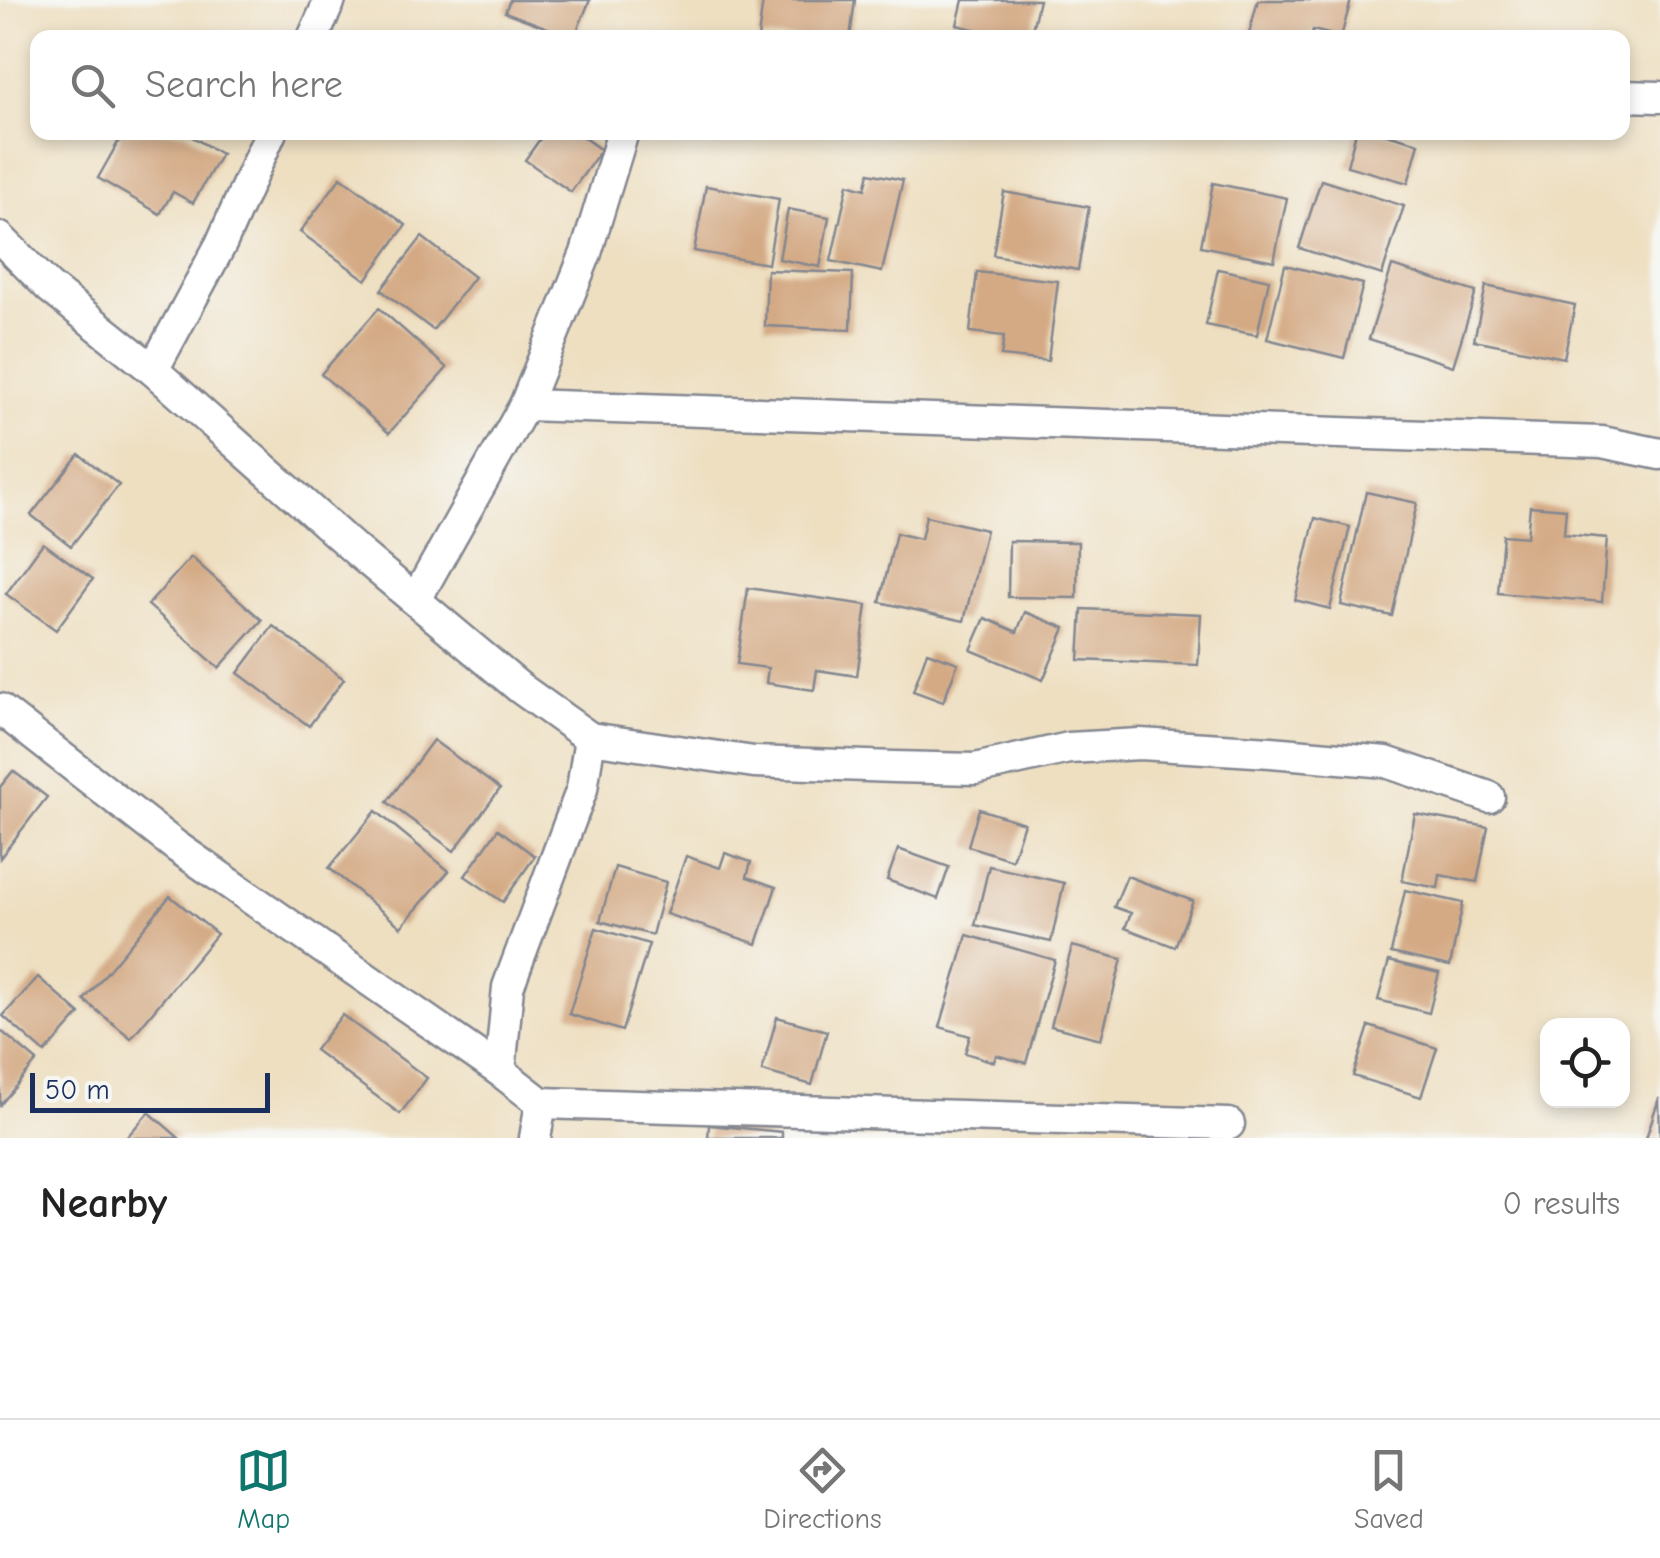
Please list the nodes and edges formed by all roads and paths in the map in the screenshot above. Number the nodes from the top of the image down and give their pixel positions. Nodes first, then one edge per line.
1 (330, 0) edge
2 (317, 30) edge
3 (1630, 96) edge
4 (1660, 97) edge
5 (267, 140) edge
6 (621, 140) edge
7 (0, 238) edge
8 (153, 370) junction
9 (525, 405) junction
10 (1660, 454) edge
11 (416, 598) junction
12 (0, 709) edge
13 (590, 738) junction
14 (1489, 797) dead end
15 (500, 1072) junction
16 (541, 1103) junction
17 (1229, 1124) dead end
18 (535, 1138) edge

1 - 2 street
3 - 4 street
5 - 8 street
6 - 9 street
7 - 8 street
8 - 11 street
9 - 10 street
9 - 11 street
11 - 13 street
12 - 15 street
13 - 14 street
13 - 15 street
15 - 16 street
16 - 17 street
16 - 18 street

